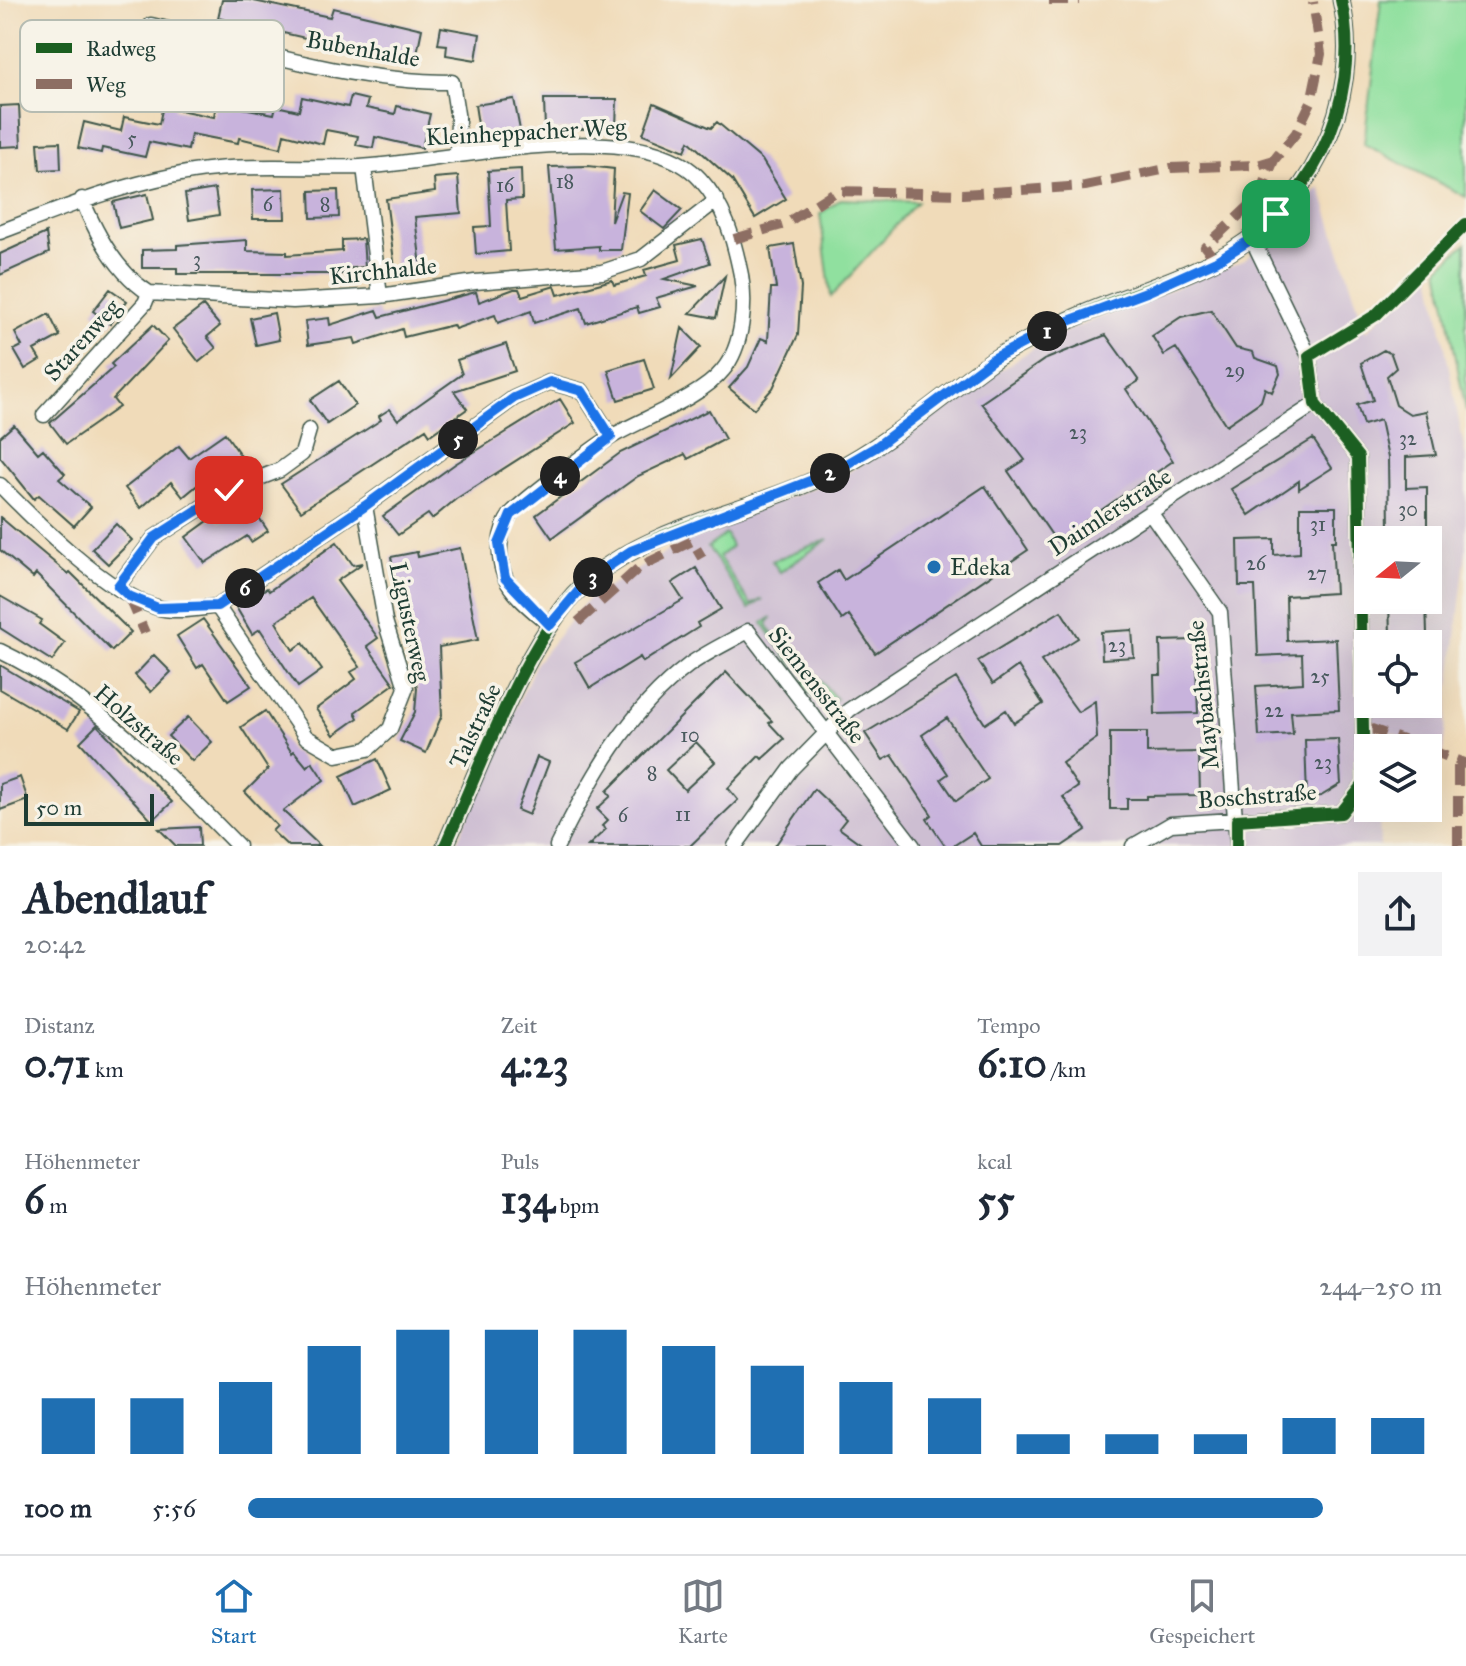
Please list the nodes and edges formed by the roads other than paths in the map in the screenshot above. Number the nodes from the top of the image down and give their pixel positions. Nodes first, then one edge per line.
1 (1341, 0) edge
2 (284, 57) edge
3 (457, 153) junction
4 (364, 167) junction
5 (82, 199) junction
6 (717, 200) junction
7 (0, 232) edge
8 (1252, 239) junction
9 (149, 293) junction
10 (380, 296) junction
11 (1315, 404) junction
12 (44, 415) dead end
13 (309, 430) dead end
14 (611, 437) junction
15 (0, 485) edge
16 (365, 506) junction
17 (1150, 512) junction
18 (118, 586) junction
19 (217, 606) junction
20 (550, 625) junction
21 (0, 651) edge
22 (825, 731) junction
23 (1237, 820) junction
24 (238, 846) edge
25 (445, 846) edge
26 (557, 846) edge
27 (735, 846) edge
28 (913, 846) edge
29 (1133, 846) edge
30 (1237, 846) edge

1 - 8 street, Talstraße
2 - 3 street, Bubenhalde
3 - 4 street, Kleinheppacher Weg
3 - 6 street, Kleinheppacher Weg
4 - 5 street, Kleinheppacher Weg
4 - 10 street
5 - 7 street, Kleinheppacher Weg
5 - 9 street
6 - 10 street, Kirchhalde
6 - 14 street, Kleinheppacher Weg
8 - 11 street
8 - 20 street, Talstraße
9 - 10 street, Kirchhalde
9 - 12 street, Starenweg
11 - 17 street, Daimlerstraße
11 - 23 street, Boschstraße
13 - 18 street
14 - 16 street
14 - 20 street, Kleinheppacher Weg
15 - 18 street
16 - 19 street
16 - 19 street, Ligusterweg
17 - 22 street, Daimlerstraße
17 - 23 street, Maybachstraße
18 - 19 street
20 - 25 street, Talstraße
21 - 24 street, Holzstraße
22 - 26 street, Siemensstraße
22 - 27 street, Daimlerstraße
22 - 28 street, Siemensstraße
23 - 29 street, Boschstraße
23 - 30 street, Maybachstraße

